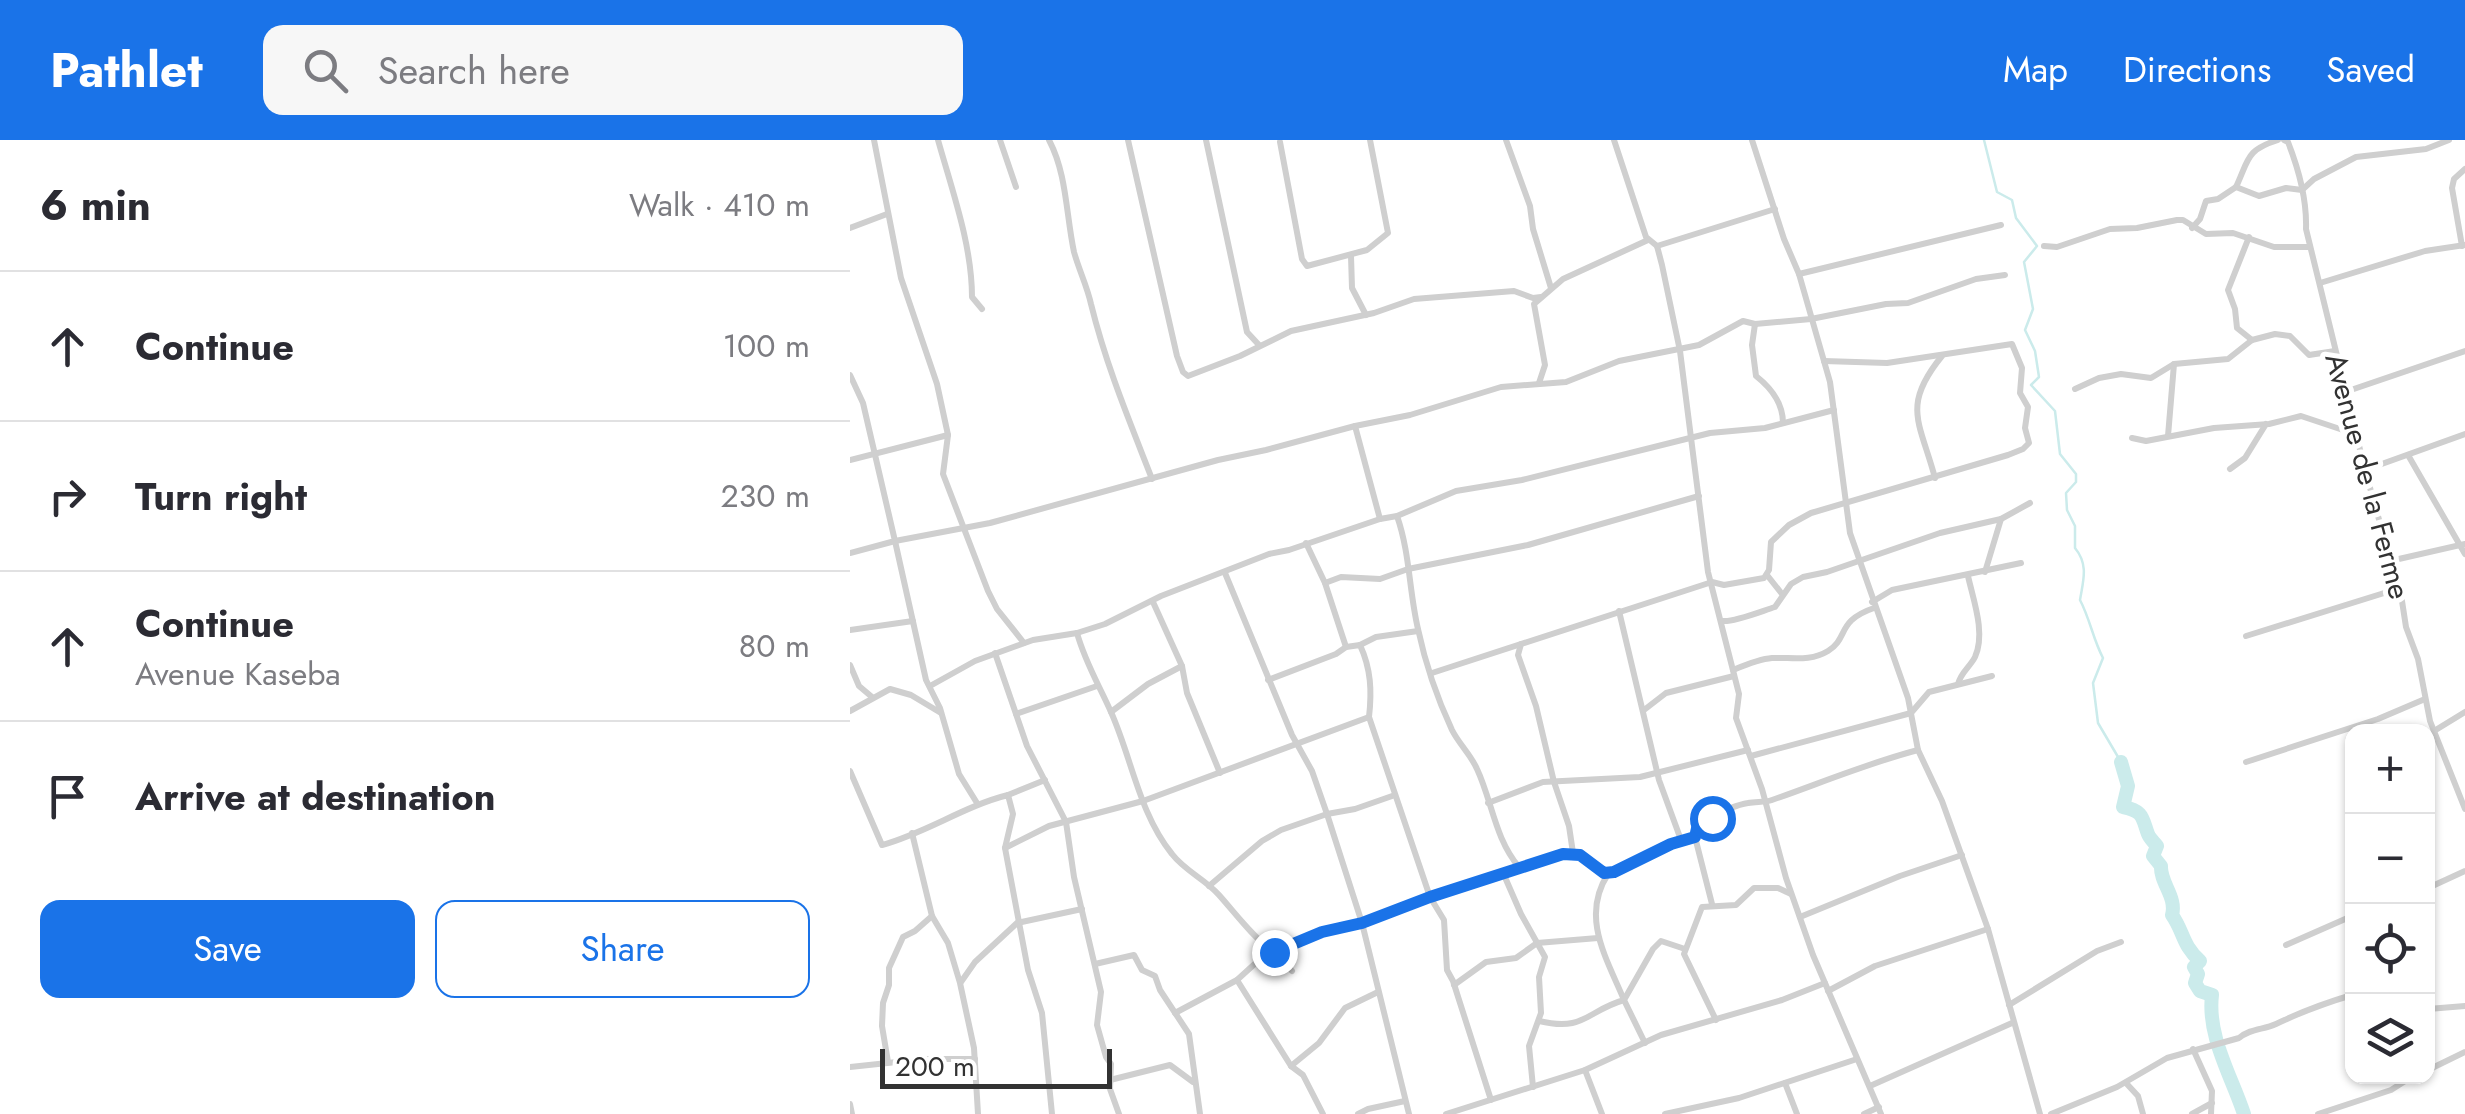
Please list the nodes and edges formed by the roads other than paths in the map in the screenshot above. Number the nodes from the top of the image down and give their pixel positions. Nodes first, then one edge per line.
1 (874, 140) edge
2 (938, 140) edge
3 (1000, 140) edge
4 (1049, 140) edge
5 (1128, 140) edge
6 (1206, 140) edge
7 (1370, 140) edge
8 (1506, 140) edge
9 (1614, 140) edge
10 (1752, 140) edge
11 (2281, 140) edge
12 (2449, 140) edge
13 (1282, 141) edge
14 (2465, 169) edge
15 (2236, 187) junction
16 (1016, 188) dead end
17 (2302, 190) junction
18 (1774, 209) junction
19 (887, 214) junction
20 (2001, 225) dead end
21 (850, 228) edge
22 (2192, 228) junction
23 (2249, 237) junction
24 (1648, 240) junction
25 (2463, 245) edge
26 (1657, 246) junction
27 (2044, 246) dead end
28 (2310, 246) junction
29 (1350, 256) junction
30 (1799, 274) junction
31 (2005, 275) dead end
32 (2320, 283) junction
33 (1551, 288) junction
34 (1541, 297) junction
35 (982, 309) dead end
36 (1366, 315) junction
37 (1812, 319) junction
38 (1754, 324) junction
39 (2252, 340) junction
40 (1259, 344) junction
41 (1680, 351) junction
42 (2335, 351) junction
43 (2465, 351) edge
44 (1942, 355) junction
45 (1824, 361) junction
46 (2174, 364) junction
47 (850, 375) edge
48 (1539, 383) junction
49 (2074, 388) dead end
50 (2346, 392) junction
51 (1834, 410) junction
52 (1783, 423) junction
53 (2266, 424) junction
54 (1355, 426) junction
55 (2356, 434) junction
56 (2465, 434) edge
57 (948, 435) junction
58 (2168, 436) junction
59 (2132, 438) dead end
60 (1690, 440) junction
61 (876, 455) junction
62 (2408, 455) junction
63 (850, 460) edge
64 (2230, 469) dead end
65 (2366, 470) junction
66 (1935, 478) junction
67 (1152, 479) junction
68 (1699, 496) junction
69 (1846, 502) junction
70 (2030, 503) dead end
71 (1397, 516) junction
72 (1380, 519) junction
73 (2001, 519) junction
74 (962, 530) junction
75 (895, 541) junction
76 (1306, 543) junction
77 (2463, 544) edge
78 (850, 553) edge
79 (2465, 554) edge
80 (1859, 560) junction
81 (2390, 561) junction
82 (2021, 563) dead end
83 (1408, 569) junction
84 (1985, 572) junction
85 (1225, 573) junction
86 (1767, 575) junction
87 (1968, 576) junction
88 (1326, 582) junction
89 (1712, 582) junction
90 (2397, 589) junction
91 (1782, 594) junction
92 (1153, 602) junction
93 (1873, 605) junction
94 (1618, 611) junction
95 (914, 621) junction
96 (1723, 622) junction
97 (850, 630) edge
98 (1418, 631) junction
99 (1077, 633) junction
100 (2246, 636) dead end
101 (1521, 642) junction
102 (1024, 643) junction
103 (1360, 644) junction
104 (1346, 646) junction
105 (996, 653) junction
106 (850, 665) edge
107 (1182, 666) junction
108 (1432, 672) junction
109 (1734, 673) junction
110 (1992, 676) dead end
111 (1268, 680) junction
112 (1958, 684) junction
113 (930, 686) junction
114 (1096, 686) junction
115 (872, 697) junction
116 (2425, 698) junction
117 (850, 711) edge
118 (1644, 711) junction
119 (1111, 712) junction
120 (2465, 712) edge
121 (941, 713) junction
122 (1911, 713) junction
123 (1016, 714) junction
124 (1370, 718) junction
125 (2432, 724) edge
126 (2435, 731) edge
127 (2435, 734) edge
128 (1298, 746) junction
129 (1918, 750) junction
130 (1749, 753) junction
131 (2246, 762) dead end
132 (850, 771) edge
133 (1220, 773) junction
134 (1658, 774) junction
135 (1044, 780) junction
136 (1554, 782) junction
137 (1008, 795) junction
138 (1396, 796) junction
139 (1143, 801) junction
140 (1766, 802) junction
141 (976, 803) junction
142 (1488, 803) junction
143 (2465, 809) edge
144 (1327, 814) junction
145 (1066, 822) junction
146 (912, 834) junction
147 (1695, 837) junction
148 (1680, 840) junction
149 (1004, 848) junction
150 (1572, 853) junction
151 (1962, 856) junction
152 (1519, 866) junction
153 (2465, 871) edge
154 (1608, 874) junction
155 (1504, 875) junction
156 (1786, 878) junction
157 (2435, 885) edge
158 (1209, 886) junction
159 (1778, 888) junction
160 (1792, 895) junction
161 (1430, 897) junction
162 (1712, 904) junction
163 (1082, 909) junction
164 (932, 916) junction
165 (1800, 916) junction
166 (2345, 919) edge
167 (1018, 923) junction
168 (1362, 923) junction
169 (1988, 929) junction
170 (1598, 938) junction
171 (2120, 942) dead end
172 (1537, 943) junction
173 (2286, 945) dead end
174 (1685, 949) junction
175 (1272, 951) junction
176 (1095, 964) junction
177 (1292, 971) dead end
178 (1237, 980) junction
179 (960, 983) junction
180 (1454, 985) junction
181 (1826, 987) junction
182 (1378, 992) junction
183 (2345, 998) edge
184 (1624, 1000) junction
185 (2008, 1006) junction
186 (2465, 1006) edge
187 (2435, 1008) edge
188 (1175, 1013) junction
189 (1539, 1020) junction
190 (1716, 1020) junction
191 (2012, 1023) junction
192 (1645, 1044) junction
193 (2193, 1049) junction
194 (2465, 1052) edge
195 (975, 1059) junction
196 (1858, 1060) junction
197 (888, 1062) junction
198 (1291, 1066) junction
199 (850, 1067) edge
200 (2435, 1067) edge
201 (1586, 1070) junction
202 (1110, 1080) junction
203 (1194, 1083) junction
204 (2126, 1083) junction
205 (1785, 1084) junction
206 (2400, 1084) edge
207 (1870, 1086) junction
208 (1533, 1087) junction
209 (1490, 1100) junction
210 (1406, 1101) junction
211 (2213, 1102) junction
212 (850, 1104) edge
213 (1474, 1110) edge
214 (1880, 1111) edge
215 (852, 1114) edge
216 (978, 1114) edge
217 (1052, 1114) edge
218 (1119, 1114) edge
219 (1200, 1114) edge
220 (1323, 1114) edge
221 (1358, 1114) edge
222 (1409, 1114) edge
223 (1446, 1114) edge
224 (1602, 1114) edge
225 (1666, 1114) edge
226 (1797, 1114) edge
227 (1864, 1114) edge
228 (2040, 1114) edge
229 (2051, 1114) edge
230 (2143, 1114) edge
231 (2192, 1114) edge
232 (2211, 1114) edge
233 (2318, 1114) edge

1 - 19 street
2 - 35 street
3 - 16 street
4 - 67 street
5 - 40 street
6 - 40 street
7 - 29 street
8 - 33 street
9 - 24 street
10 - 18 street
11 - 15 street
11 - 17 street, Avenue de la Ferme
12 - 17 street
13 - 29 street
14 - 25 street
15 - 17 street
15 - 22 street
17 - 28 street, Avenue de la Ferme
18 - 26 street
18 - 30 street
19 - 21 street
19 - 57 street
20 - 30 street
22 - 23 street
22 - 27 street
23 - 28 street
23 - 39 street
24 - 26 street
24 - 33 street
25 - 32 street
26 - 41 street
28 - 32 street, Avenue de la Ferme
29 - 36 street
30 - 37 street
31 - 37 street
32 - 42 street, Avenue de la Ferme
33 - 34 street
34 - 36 street
34 - 48 street
36 - 40 street
37 - 38 street
37 - 45 street
38 - 41 street
38 - 52 street
39 - 42 street
39 - 46 street
41 - 48 street
41 - 60 street
42 - 50 street, Avenue de la Ferme
43 - 50 street
44 - 45 street
44 - 66 street
44 - 66 street
45 - 51 street
46 - 49 street
46 - 58 street
47 - 61 street
48 - 54 street
50 - 55 street, Avenue de la Ferme
51 - 52 street
51 - 69 street
52 - 60 street
53 - 55 street
53 - 58 street
53 - 64 street
54 - 67 street
54 - 72 street
55 - 65 street, Avenue de la Ferme
56 - 62 street
57 - 61 street
57 - 74 street
58 - 59 street
60 - 68 street
60 - 71 street
61 - 63 street
61 - 75 street
62 - 65 street
62 - 77 street
65 - 81 street, Avenue de la Ferme
66 - 69 street
67 - 74 street
68 - 83 street
68 - 89 street
69 - 80 street
69 - 86 street
70 - 73 street
71 - 72 street
71 - 83 street
72 - 76 street
73 - 80 street
73 - 84 street
74 - 75 street
74 - 102 street
75 - 78 street
75 - 95 street
76 - 85 street
76 - 88 street
77 - 79 street
77 - 81 street
80 - 91 street
80 - 93 street
81 - 90 street, Avenue de la Ferme
82 - 84 street
83 - 88 street
83 - 98 street
84 - 87 street
85 - 92 street
85 - 111 street
86 - 89 street
86 - 91 street
87 - 93 street
87 - 112 street
88 - 104 street
89 - 94 street
89 - 96 street
90 - 100 street
90 - 116 street, Avenue de la Ferme
91 - 96 street
92 - 99 street
92 - 107 street
93 - 109 street
93 - 122 street
94 - 101 street
94 - 118 street
95 - 97 street
95 - 113 street
96 - 109 street
98 - 103 street
98 - 108 street
99 - 102 street
99 - 114 street
101 - 108 street
101 - 136 street
102 - 105 street
103 - 104 street
103 - 124 street
104 - 111 street
105 - 113 street
105 - 123 street
106 - 115 street
107 - 119 street
107 - 133 street
108 - 142 street
109 - 118 street
109 - 130 street
110 - 112 street
111 - 128 street
112 - 122 street
113 - 121 street
114 - 119 street
114 - 123 street
115 - 117 street
115 - 121 street
116 - 125 street, Avenue de la Ferme
116 - 131 street
118 - 134 street
119 - 139 street
120 - 126 street
121 - 141 street
122 - 129 street
122 - 130 street
123 - 135 street
124 - 128 street
124 - 138 street
127 - 143 street, Avenue de la Ferme
128 - 133 street
128 - 144 street
129 - 140 street
129 - 151 street
130 - 134 street
130 - 140 street
132 - 146 street
133 - 139 street
134 - 136 street
134 - 148 street
135 - 137 street
135 - 145 street
136 - 142 street
136 - 150 street
137 - 141 street
137 - 149 street
138 - 144 street
138 - 161 street
139 - 145 street
139 - 158 street
140 - 147 street
140 - 156 street
141 - 146 street
142 - 152 street
144 - 158 street
144 - 168 street
145 - 149 street
145 - 163 street
146 - 164 street
147 - 148 street
147 - 162 street
148 - 154 street
149 - 167 street
150 - 152 street
150 - 154 street
151 - 165 street
151 - 169 street
152 - 155 street
153 - 157 street
154 - 170 street
155 - 161 street
155 - 172 street
156 - 159 street
156 - 160 street
158 - 175 street
159 - 160 street
159 - 162 street
160 - 165 street
161 - 168 street
161 - 180 street
162 - 174 street
163 - 167 street
163 - 176 street
164 - 179 street
164 - 197 street
165 - 181 street
166 - 173 street
167 - 179 street
167 - 217 street
168 - 175 street
168 - 182 street
169 - 181 street
169 - 185 street
170 - 172 street
170 - 184 street
171 - 185 street
172 - 180 street
172 - 189 street
174 - 184 street
174 - 190 street
175 - 177 street
175 - 178 street
176 - 188 street
176 - 202 street
178 - 188 street
178 - 198 street
179 - 195 street
180 - 209 street
181 - 190 street
181 - 196 street
182 - 198 street
182 - 210 street
183 - 193 street
184 - 189 street
184 - 192 street
185 - 191 street
186 - 187 street
188 - 203 street
189 - 208 street
190 - 192 street
191 - 207 street
191 - 228 street
192 - 201 street
193 - 204 street
193 - 211 street
194 - 200 street
195 - 197 street
195 - 216 street
196 - 205 street
196 - 207 street
197 - 199 street
198 - 220 street
201 - 208 street
201 - 224 street
202 - 203 street
202 - 218 street
203 - 219 street
204 - 229 street
204 - 230 street
205 - 225 street
205 - 226 street
206 - 233 street
207 - 214 street
208 - 209 street
209 - 213 street
210 - 221 street
210 - 222 street
211 - 231 street
211 - 232 street
212 - 215 street
213 - 223 street
214 - 227 street

